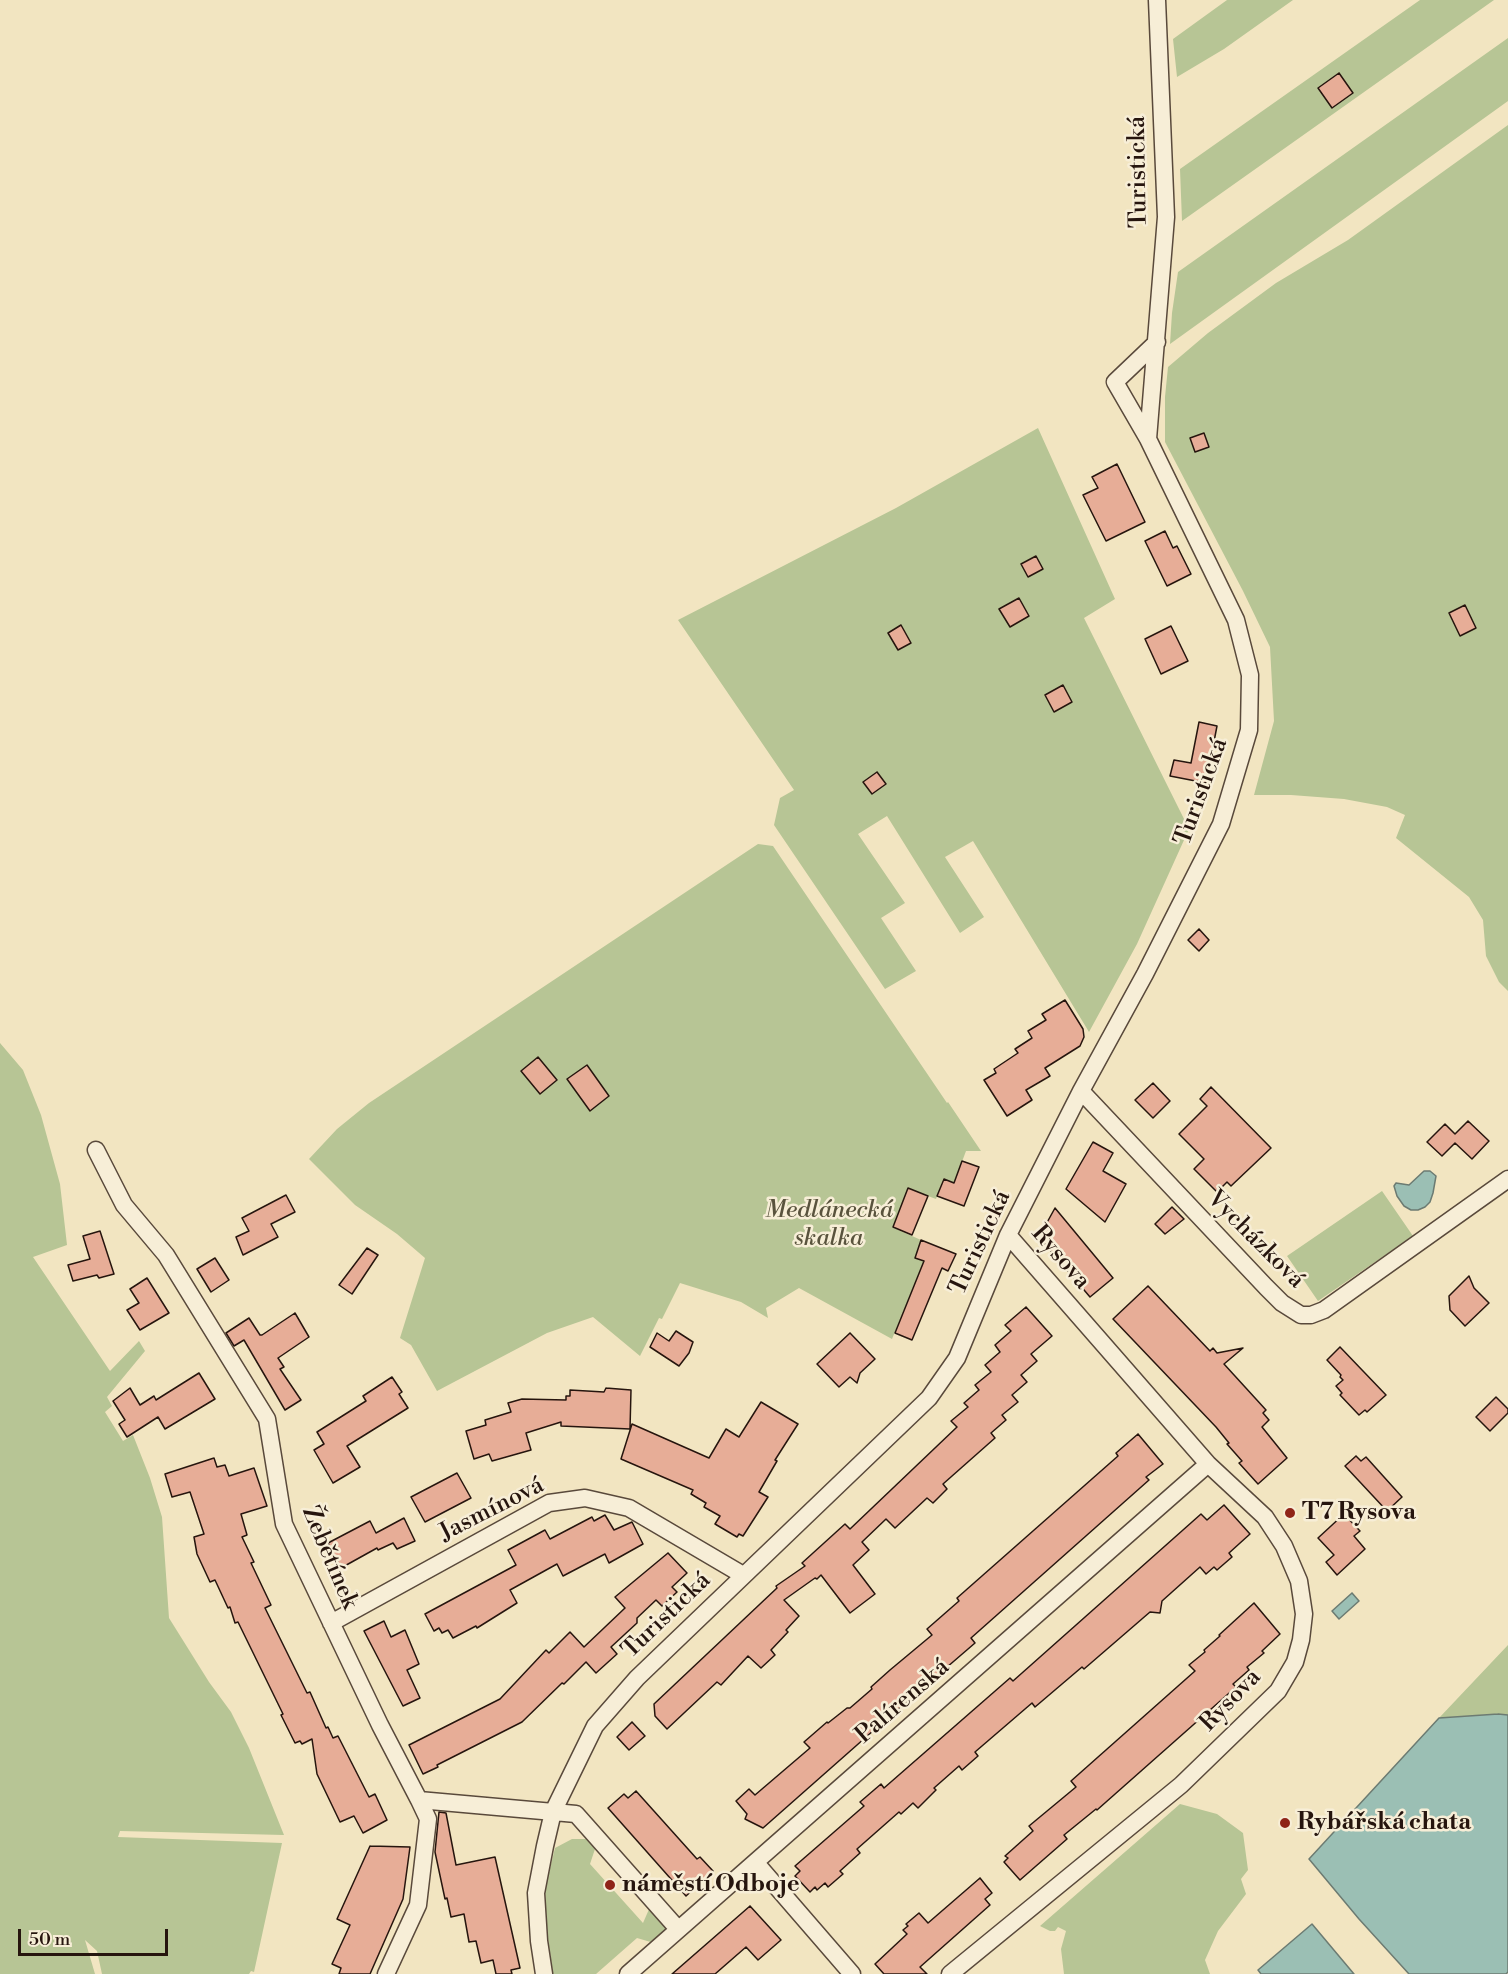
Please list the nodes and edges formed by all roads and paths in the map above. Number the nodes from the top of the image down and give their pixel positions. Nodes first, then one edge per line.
1 (1157, 0) edge
2 (1157, 342) junction
3 (1148, 439) junction
4 (1081, 1091) junction
5 (96, 1150) dead end
6 (1508, 1179) edge
7 (1008, 1235) junction
8 (1208, 1464) junction
9 (743, 1575) junction
10 (331, 1623) junction
11 (419, 1800) junction
12 (553, 1812) junction
13 (756, 1863) junction
14 (678, 1929) junction
15 (386, 1974) edge
16 (544, 1974) edge
17 (628, 1974) edge
18 (852, 1974) edge
19 (950, 1974) edge

1 - 2 street, Turistická
2 - 3 street, Turistická
2 - 3 street, Turistická
3 - 4 street, Turistická
4 - 6 street, Vycházková
4 - 7 street, Turistická
5 - 10 street, Žebětínek
7 - 8 street, Rysova
7 - 9 street, Turistická
8 - 13 street, Palírenská
8 - 19 street, Rysova
9 - 10 street, Jasmínová
9 - 12 street, Turistická
10 - 11 street, Žebětínek
11 - 12 street
11 - 15 street, Žebětínek
12 - 14 street
12 - 16 street, Turistická
13 - 14 street, Palírenská
13 - 18 street
14 - 17 street, Palírenská

